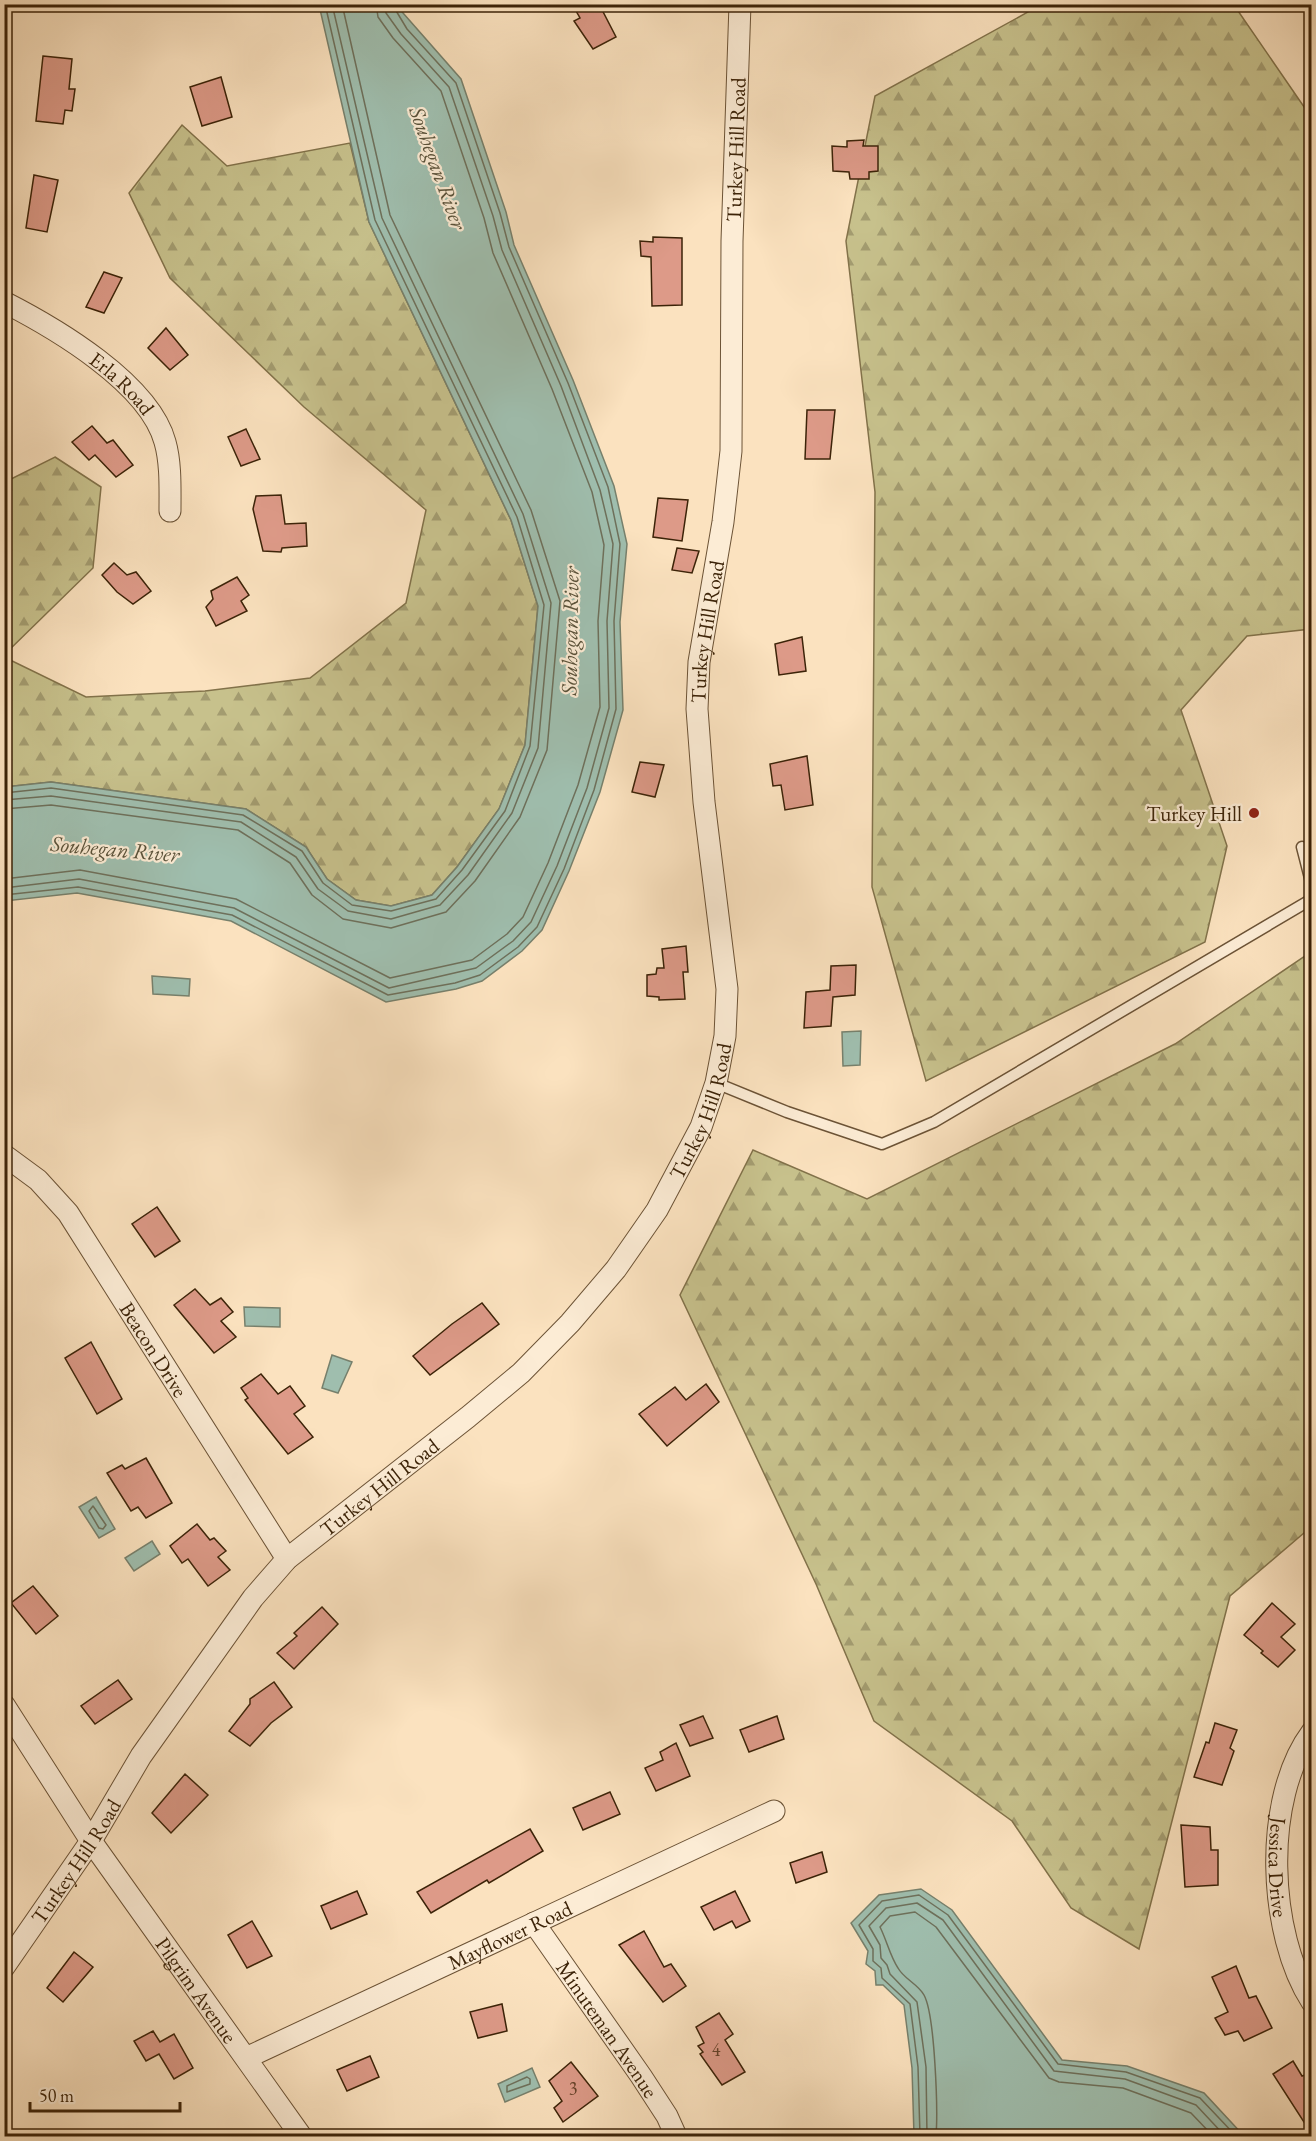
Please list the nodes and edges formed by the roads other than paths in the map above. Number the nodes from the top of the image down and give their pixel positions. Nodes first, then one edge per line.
1 (740, 4) edge
2 (4, 302) edge
3 (170, 511) dead end
4 (1302, 847) dead end
5 (1311, 886) edge
6 (1311, 899) edge
7 (716, 1083) junction
8 (4, 1155) edge
9 (287, 1559) junction
10 (4, 1705) edge
11 (1311, 1732) edge
12 (774, 1811) dead end
13 (91, 1841) junction
14 (534, 1923) junction
15 (4, 1966) edge
16 (1311, 2002) edge
17 (246, 2058) junction
18 (301, 2136) edge
19 (676, 2136) edge

1 - 7 street, Turkey Hill Road
2 - 3 street, Erla Road
4 - 5 lane
6 - 7 lane
7 - 9 street, Turkey Hill Road
8 - 9 street, Beacon Drive
9 - 13 street, Turkey Hill Road
10 - 13 street
11 - 16 street, Jessica Drive
12 - 14 street, Mayflower Road
13 - 15 street, Turkey Hill Road
13 - 17 street, Pilgrim Avenue
14 - 17 street, Mayflower Road
14 - 19 street, Minuteman Avenue
17 - 18 street, Pilgrim Avenue

